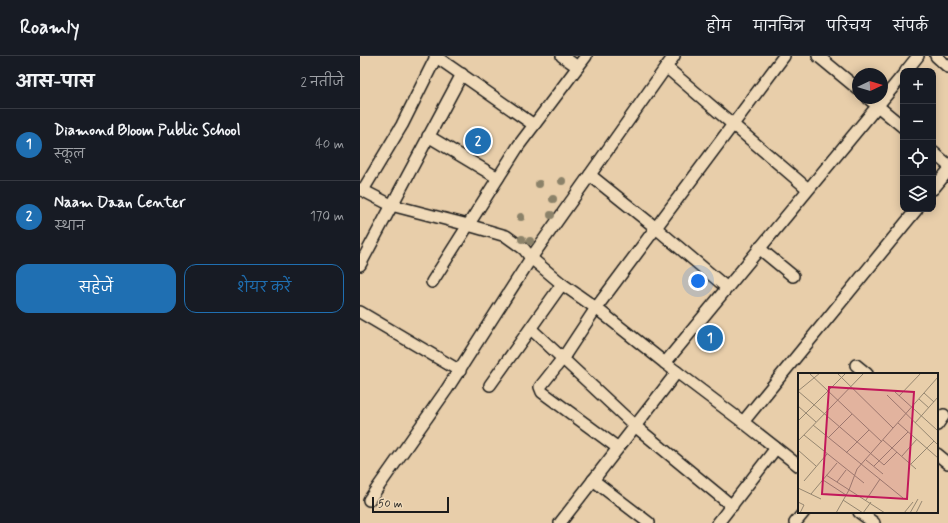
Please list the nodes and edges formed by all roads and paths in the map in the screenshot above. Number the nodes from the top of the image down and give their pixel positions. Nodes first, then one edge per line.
1 (436, 56) edge
2 (562, 56) edge
3 (586, 56) edge
4 (674, 56) edge
5 (784, 56) edge
6 (818, 56) edge
7 (918, 56) edge
8 (936, 56) edge
9 (578, 67) junction
10 (666, 67) junction
11 (948, 67) edge
12 (908, 68) edge
13 (462, 74) junction
14 (900, 79) edge
15 (852, 84) edge
16 (876, 104) edge
17 (878, 106) junction
18 (733, 124) junction
19 (900, 124) edge
20 (534, 125) junction
21 (428, 136) junction
22 (936, 155) edge
23 (948, 165) edge
24 (948, 171) edge
25 (590, 175) junction
26 (498, 178) junction
27 (936, 185) edge
28 (808, 189) junction
29 (362, 190) edge
30 (391, 206) junction
31 (915, 212) edge
32 (468, 225) junction
33 (656, 228) junction
34 (760, 248) junction
35 (532, 258) junction
36 (360, 265) edge
37 (793, 276) dead end
38 (432, 282) dead end
39 (562, 284) junction
40 (727, 288) junction
41 (596, 308) junction
42 (360, 312) edge
43 (531, 329) junction
44 (563, 358) junction
45 (665, 363) junction
46 (856, 365) dead end
47 (460, 371) junction
48 (677, 372) junction
49 (866, 373) edge
50 (490, 386) dead end
51 (944, 414) dead end
52 (744, 422) junction
53 (938, 423) edge
54 (635, 426) junction
55 (618, 448) junction
56 (776, 448) junction
57 (938, 455) edge
58 (948, 463) edge
59 (798, 465) edge
60 (593, 480) junction
61 (369, 500) dead end
62 (732, 506) junction
63 (803, 513) edge
64 (861, 513) edge
65 (871, 519) edge
66 (560, 523) edge
67 (649, 523) edge
68 (718, 523) edge
69 (795, 523) edge

1 - 13 street
1 - 29 street
2 - 9 street
3 - 9 street
4 - 10 street
5 - 18 street
6 - 15 street
7 - 12 street
8 - 11 street
9 - 20 street
10 - 18 street
10 - 25 street
13 - 20 street
13 - 21 street
14 - 17 street
16 - 17 street
17 - 19 street
17 - 28 street
18 - 28 street
18 - 33 street
20 - 26 street
21 - 26 street
21 - 30 street
22 - 23 street
24 - 27 street
25 - 33 street
25 - 35 street
26 - 32 street
28 - 34 street
29 - 30 street
30 - 32 street
30 - 36 street
31 - 52 street
32 - 35 street
32 - 38 street
33 - 40 street
33 - 41 street
34 - 37 street
34 - 40 street
35 - 39 street
35 - 47 street
39 - 41 street
39 - 43 street
40 - 45 street
41 - 44 street
41 - 45 street
42 - 47 street
43 - 44 street
43 - 50 street
44 - 54 street
44 - 55 street
45 - 48 street
46 - 49 street
47 - 61 street
48 - 52 street
48 - 54 street
51 - 53 street
52 - 56 street
54 - 55 street
54 - 62 street
55 - 60 street
56 - 59 street
56 - 62 street
57 - 58 street
60 - 66 street
60 - 67 street
62 - 68 street
63 - 69 street
64 - 65 street

